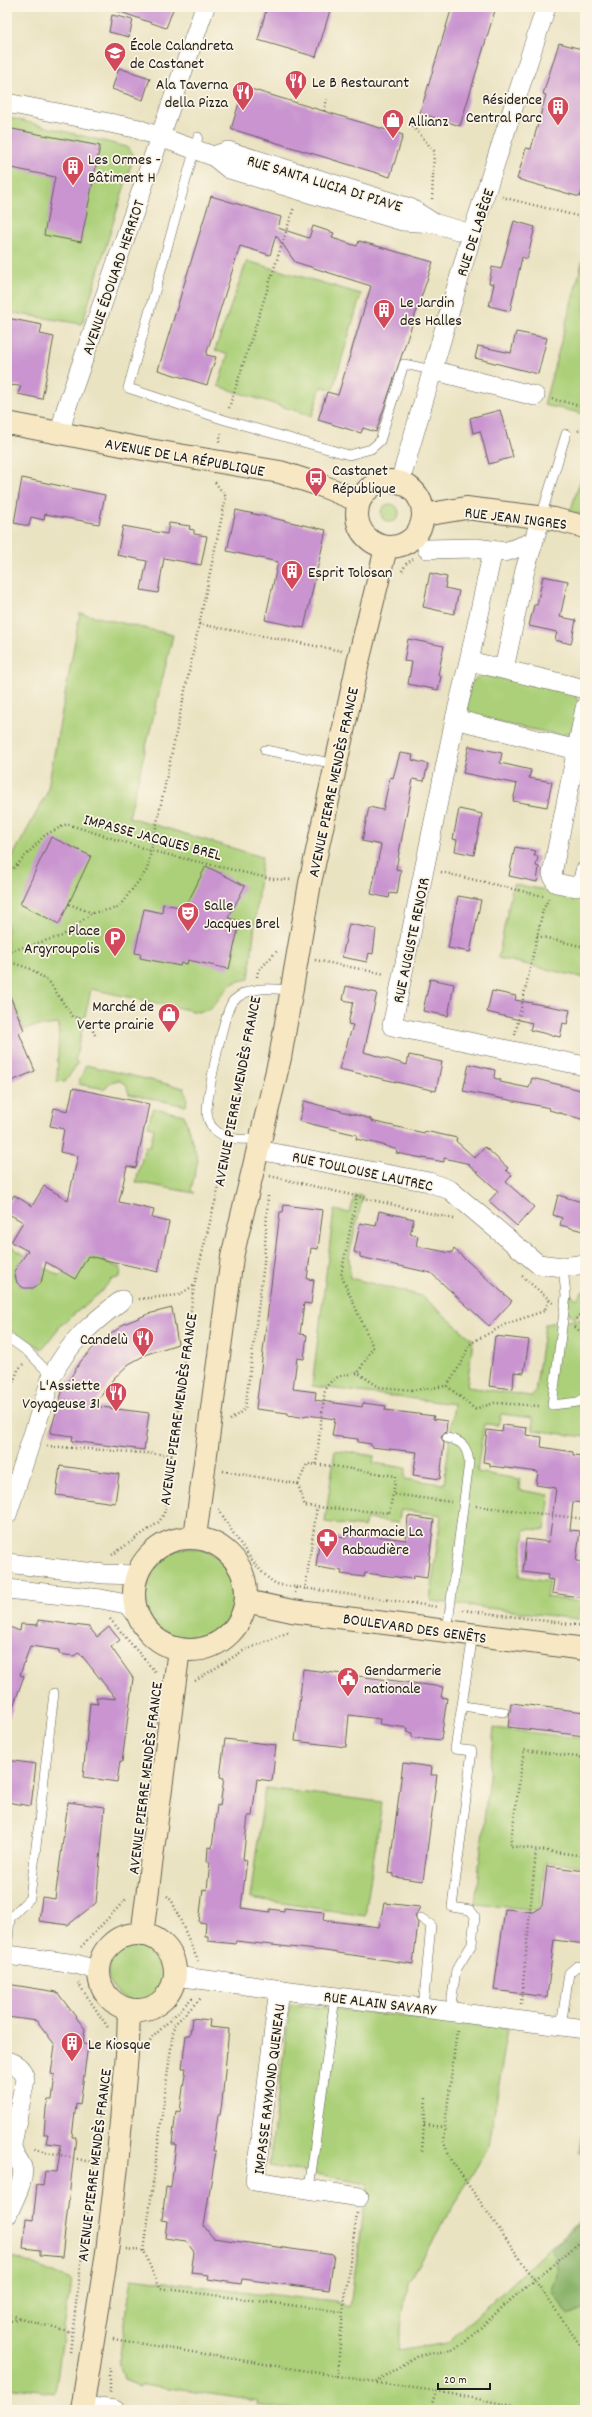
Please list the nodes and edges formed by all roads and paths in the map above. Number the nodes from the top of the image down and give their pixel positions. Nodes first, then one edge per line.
1 (205, 7) edge
2 (546, 7) edge
3 (328, 99) dead end
4 (7, 103) edge
5 (324, 111) dead end
6 (410, 123) dead end
7 (160, 136) junction
8 (195, 143) junction
9 (213, 156) junction
10 (300, 190) junction
11 (431, 192) dead end
12 (486, 193) junction
13 (585, 218) edge
14 (433, 223) junction
15 (472, 234) junction
16 (432, 370) junction
17 (534, 396) joint
18 (585, 407) edge
19 (226, 420) junction
20 (7, 423) edge
21 (60, 433) junction
22 (566, 434) dead end
23 (214, 461) junction
24 (400, 482) junction
25 (360, 501) junction
26 (424, 515) junction
27 (541, 517) junction
28 (585, 527) edge
29 (533, 542) junction
30 (386, 548) junction
31 (427, 550) dead end
32 (493, 550) junction
33 (199, 624) junction
34 (342, 652) dead end
35 (469, 661) junction
36 (504, 669) junction
37 (585, 689) edge
38 (585, 708) edge
39 (455, 719) junction
40 (265, 750) dead end
41 (577, 750) junction
42 (338, 764) junction
43 (152, 851) junction
44 (425, 868) junction
45 (585, 871) edge
46 (7, 873) edge
47 (310, 883) junction
48 (552, 891) junction
49 (69, 904) dead end
50 (92, 914) junction
51 (537, 936) junction
52 (585, 947) edge
53 (7, 952) edge
54 (289, 952) junction
55 (7, 961) edge
56 (403, 977) junction
57 (256, 989) junction
58 (292, 990) junction
59 (96, 1037) dead end
60 (512, 1051) junction
61 (585, 1066) edge
62 (230, 1139) junction
63 (259, 1144) junction
64 (269, 1184) dead end
65 (268, 1192) dead end
66 (357, 1195) junction
67 (460, 1222) dead end
68 (585, 1264) edge
69 (563, 1267) junction
70 (521, 1276) dead end
71 (194, 1286) junction
72 (122, 1300) joint
73 (585, 1309) edge
74 (585, 1336) edge
75 (7, 1337) edge
76 (32, 1356) junction
77 (358, 1373) junction
78 (52, 1376) junction
79 (447, 1386) junction
80 (7, 1397) edge
81 (585, 1398) edge
82 (552, 1405) junction
83 (229, 1421) dead end
84 (447, 1438) dead end
85 (30, 1444) junction
86 (172, 1455) junction
87 (222, 1464) dead end
88 (316, 1464) junction
89 (221, 1471) junction
90 (220, 1478) dead end
91 (298, 1484) junction
92 (392, 1494) junction
93 (463, 1504) junction
94 (218, 1506) dead end
95 (317, 1507) junction
96 (7, 1515) edge
97 (585, 1519) edge
98 (195, 1537) junction
99 (7, 1563) edge
100 (104, 1574) junction
101 (137, 1575) junction
102 (7, 1589) edge
103 (101, 1599) junction
104 (246, 1601) junction
105 (296, 1611) junction
106 (137, 1614) junction
107 (447, 1631) junction
108 (473, 1635) junction
109 (585, 1648) edge
110 (179, 1649) junction
111 (157, 1679) dead end
112 (193, 1686) dead end
113 (54, 1693) dead end
114 (463, 1706) junction
115 (504, 1712) dead end
116 (585, 1758) edge
117 (536, 1851) junction
118 (585, 1856) edge
119 (168, 1891) dead end
120 (130, 1893) dead end
121 (421, 1918) dead end
122 (142, 1935) junction
123 (7, 1952) edge
124 (7, 1955) edge
125 (76, 1964) junction
126 (585, 1967) edge
127 (99, 1971) junction
128 (175, 1976) junction
129 (203, 1980) junction
130 (279, 1989) junction
131 (335, 1997) junction
132 (422, 2008) junction
133 (128, 2009) junction
134 (455, 2012) junction
135 (519, 2020) junction
136 (561, 2026) junction
137 (585, 2029) edge
138 (110, 2036) dead end
139 (147, 2053) dead end
140 (7, 2061) edge
141 (104, 2079) dead end
142 (426, 2098) dead end
143 (424, 2125) junction
144 (444, 2127) junction
145 (12, 2144) junction
146 (422, 2151) dead end
147 (93, 2163) junction
148 (117, 2166) junction
149 (309, 2189) junction
150 (359, 2197) joint
151 (8, 2214) edge
152 (585, 2238) edge
153 (122, 2248) dead end
154 (144, 2251) junction
155 (534, 2281) junction
156 (343, 2312) junction
157 (7, 2314) edge
158 (22, 2318) junction
159 (7, 2322) edge
160 (96, 2338) junction
161 (585, 2352) edge
162 (69, 2356) dead end
163 (110, 2360) dead end
164 (337, 2376) junction
165 (376, 2382) junction
166 (436, 2391) junction
167 (83, 2408) edge
168 (110, 2410) edge
169 (115, 2410) edge
170 (430, 2410) edge
171 (535, 2410) edge

1 - 7 street, AVENUE ÉDOUARD HERRIOT
2 - 12 street, RUE DE LABÈGE
3 - 5 path
4 - 7 street, RUE SANTA LUCIA DI PIAVE
6 - 11 path
7 - 8 street, RUE SANTA LUCIA DI PIAVE
7 - 21 street, AVENUE ÉDOUARD HERRIOT
8 - 9 street, RUE SANTA LUCIA DI PIAVE
8 - 19 lane
9 - 10 street, RUE SANTA LUCIA DI PIAVE
9 - 14 street, RUE SANTA LUCIA DI PIAVE
10 - 14 street, RUE SANTA LUCIA DI PIAVE
10 - 19 path
12 - 13 path
12 - 15 street, RUE DE LABÈGE
14 - 15 street, RUE SANTA LUCIA DI PIAVE
15 - 16 street, RUE DE LABÈGE
16 - 17 street
16 - 19 lane
16 - 24 street, RUE DE LABÈGE
17 - 18 path
19 - 23 path
20 - 21 street, AVENUE DE LA RÉPUBLIQUE
21 - 23 street, AVENUE DE LA RÉPUBLIQUE
22 - 27 lane
23 - 25 street, AVENUE DE LA RÉPUBLIQUE
23 - 33 path
24 - 25 street
24 - 26 street
25 - 30 street
26 - 27 street, RUE JEAN INGRES
26 - 30 street
27 - 28 street, RUE JEAN INGRES
27 - 29 street
29 - 32 street
29 - 36 street
30 - 42 street, AVENUE PIERRE MENDÈS FRANCE
31 - 32 street
32 - 35 street, RUE AUGUSTE RENOIR
33 - 34 path
33 - 43 path
35 - 36 street
35 - 39 street, RUE AUGUSTE RENOIR
36 - 37 street
38 - 41 street
39 - 41 street
39 - 44 street, RUE AUGUSTE RENOIR
40 - 42 lane
41 - 48 street
42 - 47 street, AVENUE PIERRE MENDÈS FRANCE
43 - 46 path, IMPASSE JACQUES BREL
43 - 47 path, IMPASSE JACQUES BREL
43 - 50 path
44 - 48 path
44 - 56 street, RUE AUGUSTE RENOIR
45 - 48 street
47 - 54 street, AVENUE PIERRE MENDÈS FRANCE
48 - 51 path
49 - 50 path
50 - 53 path
51 - 52 path
51 - 60 path
54 - 56 path
54 - 57 path, AVENUE PIERRE MENDÈS FRANCE
54 - 58 street, AVENUE PIERRE MENDÈS FRANCE
55 - 59 path
56 - 60 street, RUE AUGUSTE RENOIR
57 - 58 lane
57 - 62 path, AVENUE PIERRE MENDÈS FRANCE
57 - 62 lane
58 - 63 street, AVENUE PIERRE MENDÈS FRANCE
60 - 61 street, RUE AUGUSTE RENOIR
62 - 63 lane
62 - 71 path, AVENUE PIERRE MENDÈS FRANCE
63 - 69 street, RUE TOULOUSE LAUTREC
63 - 98 street, AVENUE PIERRE MENDÈS FRANCE
64 - 66 path
65 - 83 path
66 - 67 path
66 - 77 path
68 - 69 street, RUE TOULOUSE LAUTREC
69 - 82 lane
70 - 79 path
71 - 72 path
71 - 86 path, AVENUE PIERRE MENDÈS FRANCE
72 - 78 street
73 - 74 path
75 - 76 lane
76 - 78 lane
76 - 80 path
77 - 79 path
77 - 88 path
78 - 85 street
79 - 82 path
81 - 82 lane
84 - 93 lane
85 - 86 path
85 - 96 street
86 - 100 path, AVENUE PIERRE MENDÈS FRANCE
87 - 89 path
88 - 91 path
88 - 92 path
89 - 90 path
89 - 91 path
91 - 95 path
92 - 93 path
92 - 95 path
93 - 97 path
93 - 107 lane
94 - 105 path
95 - 105 path
98 - 101 street
98 - 104 street
99 - 100 street
100 - 101 street
101 - 106 street
102 - 103 street
103 - 106 street
103 - 111 path, AVENUE PIERRE MENDÈS FRANCE
104 - 105 street, BOULEVARD DES GENÊTS
104 - 110 street
105 - 107 street, BOULEVARD DES GENÊTS
105 - 112 path
106 - 110 street
107 - 108 street, BOULEVARD DES GENÊTS
108 - 109 street, BOULEVARD DES GENÊTS
108 - 114 lane
110 - 122 street, AVENUE PIERRE MENDÈS FRANCE
113 - 123 lane
114 - 115 lane
114 - 134 lane
116 - 117 path
117 - 118 path
117 - 135 path
119 - 129 path
120 - 125 path, AVENUE PIERRE MENDÈS FRANCE
121 - 132 lane
122 - 127 street
122 - 128 street
124 - 125 street
125 - 127 street
125 - 138 path, AVENUE PIERRE MENDÈS FRANCE
126 - 136 lane
127 - 133 street
128 - 129 street, RUE ALAIN SAVARY
128 - 133 street
129 - 130 street, RUE ALAIN SAVARY
129 - 139 path
129 - 154 path
130 - 131 street, RUE ALAIN SAVARY
130 - 149 street, IMPASSE RAYMOND QUENEAU
131 - 132 street, RUE ALAIN SAVARY
131 - 149 lane
132 - 134 street, RUE ALAIN SAVARY
133 - 148 street, AVENUE PIERRE MENDÈS FRANCE
134 - 135 street, RUE ALAIN SAVARY
134 - 144 path
135 - 136 street, RUE ALAIN SAVARY
136 - 137 street, RUE ALAIN SAVARY
140 - 145 street
141 - 147 path, AVENUE PIERRE MENDÈS FRANCE
142 - 143 path
143 - 144 path
143 - 146 path
144 - 155 path
145 - 147 path
145 - 151 street
147 - 148 path
147 - 160 path, AVENUE PIERRE MENDÈS FRANCE
148 - 160 street, AVENUE PIERRE MENDÈS FRANCE
149 - 150 street, IMPASSE RAYMOND QUENEAU
150 - 156 path
152 - 155 path
153 - 154 path
154 - 156 path
155 - 161 path
155 - 165 path
156 - 164 path
157 - 158 path
158 - 159 path
158 - 160 path
160 - 162 path, AVENUE PIERRE MENDÈS FRANCE
160 - 164 path
160 - 167 street, AVENUE PIERRE MENDÈS FRANCE
163 - 168 path
164 - 165 path
165 - 166 path
166 - 170 path
166 - 171 path
167 - 168 street
168 - 169 street

